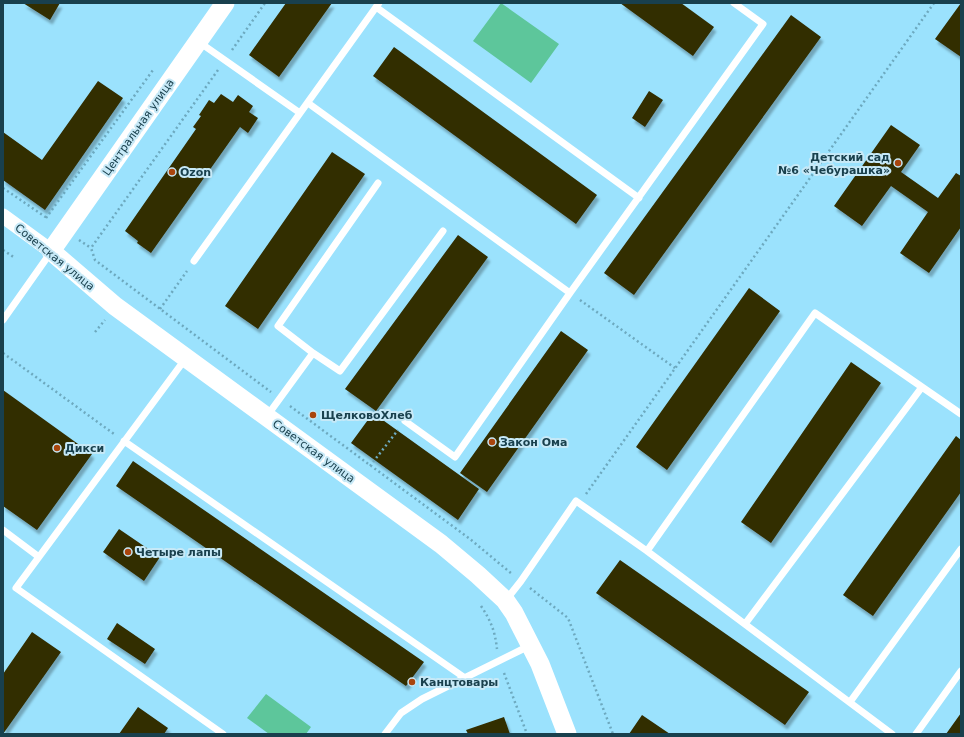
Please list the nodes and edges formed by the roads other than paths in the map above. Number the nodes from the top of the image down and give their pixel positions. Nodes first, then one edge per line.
1 (225, 3) edge
2 (734, 3) edge
3 (378, 5) edge
4 (198, 41) junction
5 (308, 103) junction
6 (300, 113) junction
7 (378, 183) dead end
8 (639, 198) junction
9 (3, 216) edge
10 (443, 231) dead end
11 (51, 252) junction
12 (194, 261) road end
13 (570, 293) junction
14 (3, 320) edge
15 (313, 353) junction
16 (186, 357) junction
17 (922, 387) junction
18 (961, 414) edge
19 (267, 417) junction
20 (405, 421) road end
21 (124, 441) junction
22 (3, 530) edge
23 (961, 549) edge
24 (647, 551) junction
25 (39, 556) junction
26 (505, 600) junction
27 (745, 624) junction
28 (531, 645) junction
29 (961, 671) edge
30 (465, 678) junction
31 (850, 702) junction
32 (223, 734) edge
33 (385, 734) edge
34 (567, 734) edge
35 (892, 734) edge
36 (916, 734) edge

1 - 4 street, Центральная улица
2 - 8 lane
3 - 5 lane
3 - 8 lane
4 - 6 lane
4 - 11 street, Центральная улица
5 - 6 lane
5 - 13 lane
6 - 12 lane
7 - 15 lane
8 - 13 lane
9 - 11 street, Советская улица
10 - 15 lane
11 - 14 lane
11 - 16 street, Советская улица
13 - 20 lane
15 - 19 lane
16 - 19 street, Советская улица
16 - 21 lane
17 - 18 lane
17 - 24 lane
17 - 27 lane
19 - 26 street, Советская улица
21 - 25 lane
21 - 30 lane
22 - 25 lane
23 - 31 lane
24 - 26 lane
24 - 27 lane
25 - 32 lane
26 - 28 street, Советская улица
27 - 31 lane
28 - 30 lane
28 - 34 street, Советская улица
29 - 36 lane
30 - 33 lane
31 - 35 lane

